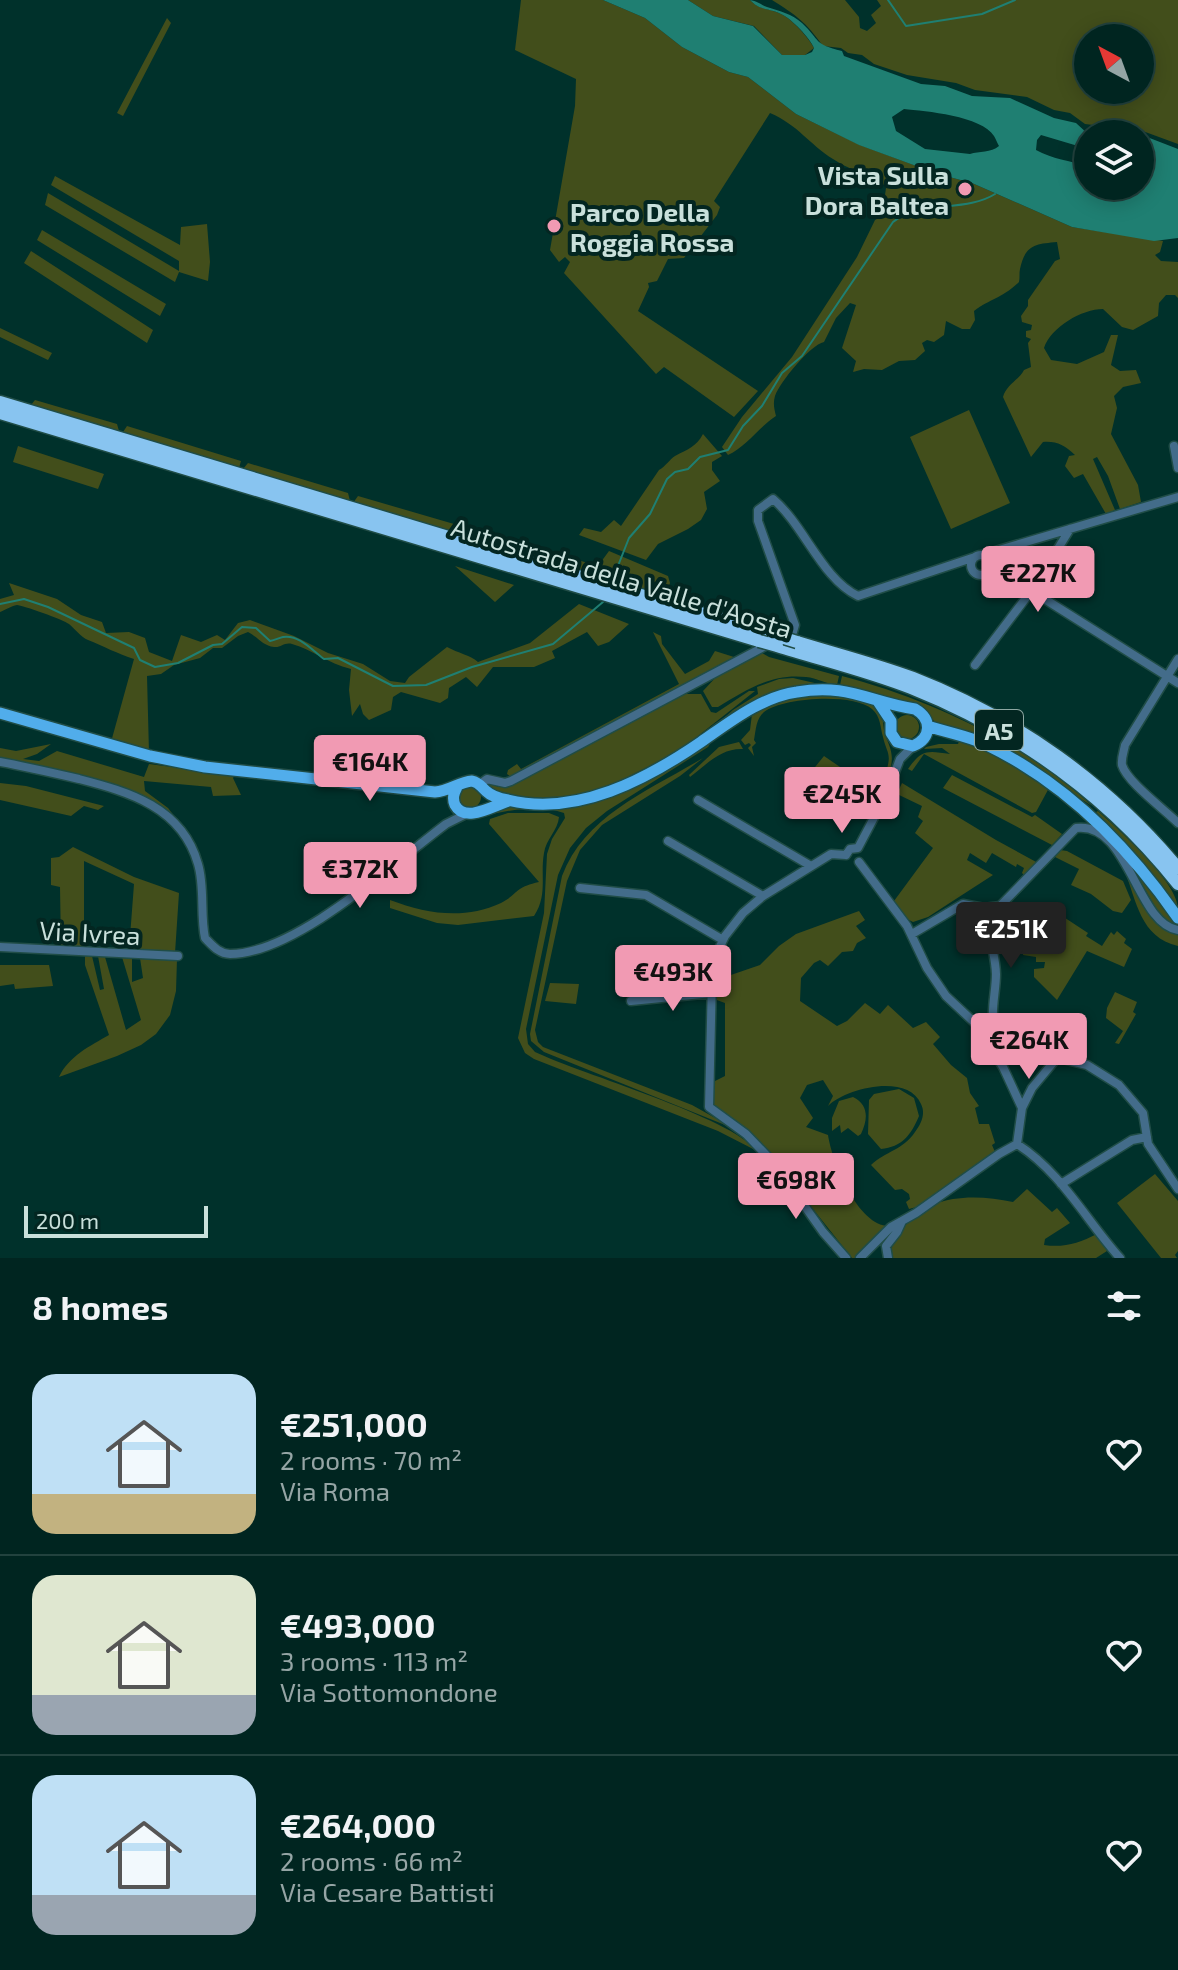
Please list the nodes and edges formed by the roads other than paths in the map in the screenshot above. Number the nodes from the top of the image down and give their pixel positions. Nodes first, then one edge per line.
1 (0, 402) edge
2 (0, 413) edge
3 (24, 414) junction
4 (1174, 446) dead end
5 (1178, 468) edge
6 (1178, 497) edge
7 (1070, 529) junction
8 (985, 559) junction
9 (948, 564) junction
10 (972, 569) junction
11 (982, 575) junction
12 (1004, 582) junction
13 (1031, 592) junction
14 (664, 607) junction
15 (776, 640) junction
16 (1178, 659) edge
17 (975, 665) dead end
18 (1168, 677) junction
19 (1178, 683) edge
20 (877, 700) junction
21 (906, 709) junction
22 (0, 713) edge
23 (891, 721) junction
24 (928, 726) junction
25 (956, 735) junction
26 (895, 739) junction
27 (918, 744) junction
28 (0, 762) edge
29 (894, 774) junction
30 (457, 787) junction
31 (483, 787) junction
32 (435, 792) junction
33 (698, 800) dead end
34 (510, 801) junction
35 (459, 808) junction
36 (481, 810) junction
37 (1178, 823) edge
38 (668, 841) dead end
39 (858, 848) junction
40 (846, 855) junction
41 (859, 862) junction
42 (811, 866) junction
43 (1178, 868) edge
44 (1178, 884) edge
45 (580, 888) dead end
46 (763, 896) junction
47 (1000, 906) junction
48 (984, 908) junction
49 (1178, 918) edge
50 (992, 920) junction
51 (910, 930) junction
52 (1178, 930) edge
53 (723, 940) junction
54 (0, 947) edge
55 (178, 956) dead end
56 (712, 993) junction
57 (631, 1001) dead end
58 (993, 1019) junction
59 (980, 1030) junction
60 (1057, 1058) junction
61 (1022, 1108) junction
62 (1147, 1137) junction
63 (1017, 1144) junction
64 (1061, 1184) junction
65 (1178, 1189) edge
66 (902, 1220) junction
67 (846, 1258) edge
68 (860, 1258) edge
69 (888, 1258) edge
70 (1120, 1258) edge

1 - 3 highway, Autostrada della Valle d'Aosta / A5
2 - 3 highway, Autostrada della Valle d'Aosta / A5
3 - 14 highway, Autostrada della Valle d'Aosta / A5
4 - 5 street
6 - 7 street
7 - 8 street
7 - 13 street
8 - 9 street
8 - 10 street
8 - 11 street
8 - 12 street
9 - 10 street
9 - 31 street
10 - 11 street
11 - 12 street
12 - 13 street
13 - 17 street
13 - 18 street
14 - 15 highway, Autostrada della Valle d'Aosta / A5
14 - 15 highway, Autostrada della Valle d'Aosta / A5, bridge
15 - 43 highway, Autostrada della Valle d'Aosta / A5, bridge
15 - 44 highway, Autostrada della Valle d'Aosta / A5
16 - 18 street
18 - 19 street
18 - 37 street
20 - 21 main road
20 - 23 main road
20 - 34 main road
21 - 23 main road
21 - 24 main road
22 - 32 main road
23 - 26 main road
24 - 25 main road
24 - 27 main road
25 - 27 main road
25 - 49 main road
26 - 27 main road
26 - 29 street
27 - 29 street
28 - 35 street
29 - 39 street
30 - 31 main road
30 - 32 main road
30 - 35 main road
31 - 34 main road
31 - 36 main road
32 - 35 main road
33 - 42 street
34 - 36 main road
35 - 36 main road
38 - 46 street
39 - 40 street
39 - 41 street
40 - 41 street
40 - 42 street
41 - 51 street
42 - 46 street
45 - 53 street
46 - 53 street
47 - 48 street
47 - 50 street
47 - 52 street
48 - 50 street
48 - 51 street
50 - 58 street
51 - 59 street
53 - 56 street
54 - 55 street, Via Ivrea
56 - 57 street
56 - 67 street
58 - 59 street
58 - 60 street
59 - 61 street
60 - 61 street
60 - 62 street
61 - 63 street
62 - 64 street
62 - 65 street
63 - 64 street
63 - 66 street
64 - 70 street
66 - 68 street
66 - 69 street

